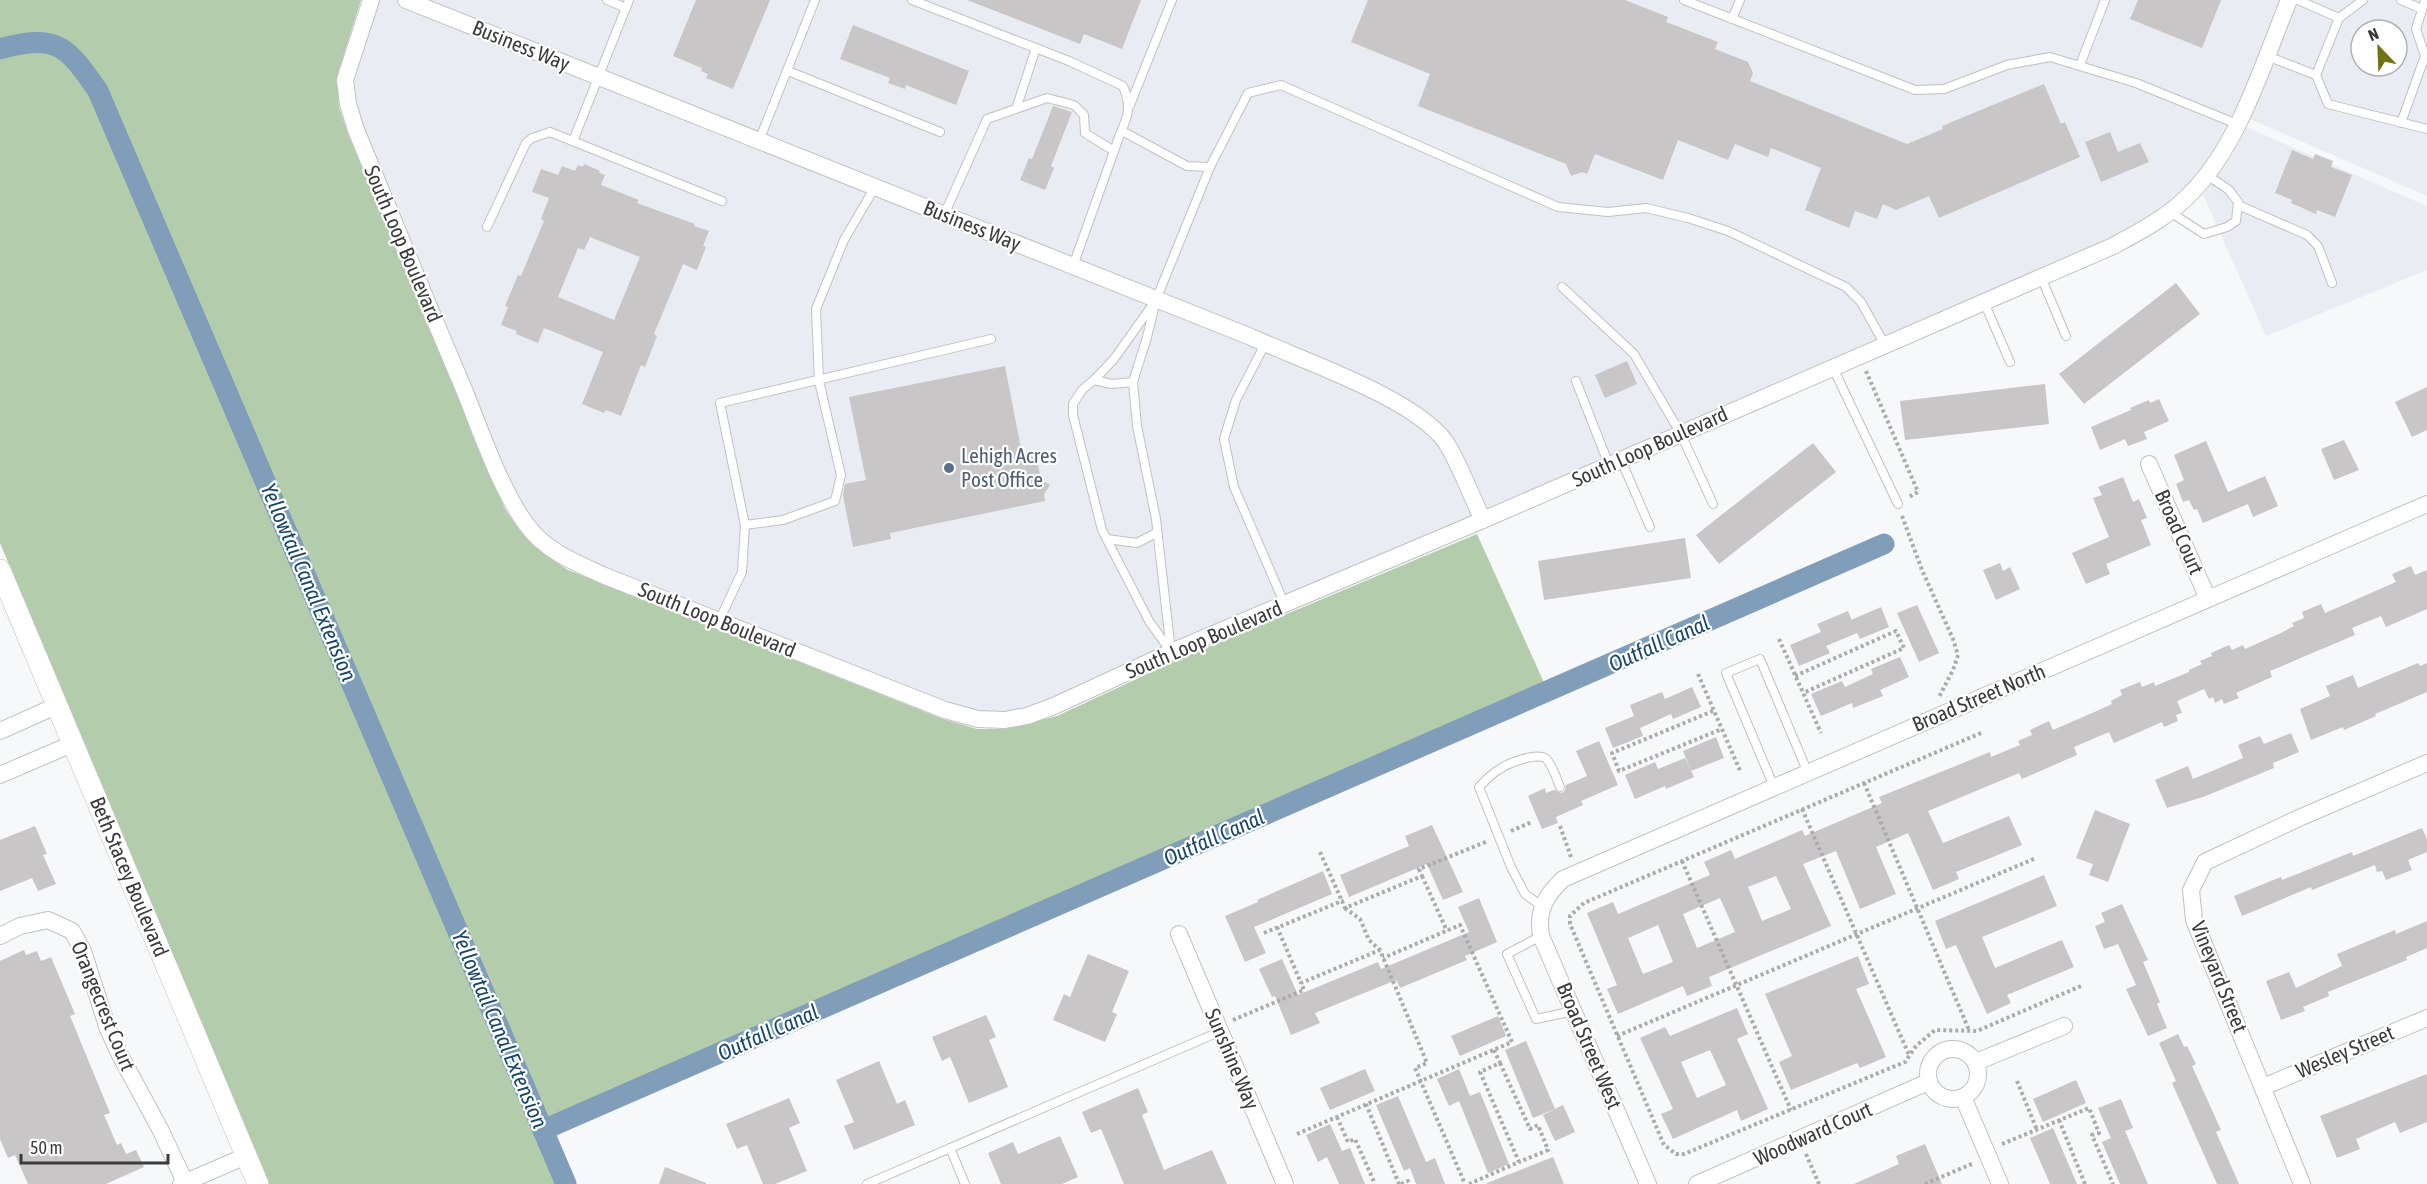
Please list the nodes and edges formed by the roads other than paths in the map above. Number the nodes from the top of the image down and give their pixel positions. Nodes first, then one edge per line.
1 (371, 0) edge
2 (406, 0) edge
3 (606, 0) edge
4 (815, 0) edge
5 (912, 0) edge
6 (1172, 0) edge
7 (1687, 0) edge
8 (1740, 0) edge
9 (2105, 0) edge
10 (2289, 0) edge
11 (2298, 0) edge
12 (2363, 0) edge
13 (2401, 0) edge
14 (627, 4) edge
15 (2423, 4) edge
16 (2339, 18) junction
17 (1732, 19) junction
18 (1036, 48) junction
19 (2266, 56) junction
20 (2426, 56) edge
21 (2080, 65) junction
22 (788, 71) junction
23 (2316, 75) junction
24 (600, 77) junction
25 (1128, 108) junction
26 (1016, 109) junction
27 (2401, 123) junction
28 (2237, 124) junction
29 (2427, 129) edge
30 (1122, 131) junction
31 (940, 132) dead end
32 (573, 141) junction
33 (759, 141) junction
34 (1114, 151) junction
35 (1210, 167) junction
36 (2207, 176) junction
37 (875, 187) junction
38 (722, 201) dead end
39 (2238, 205) junction
40 (2170, 212) junction
41 (944, 215) junction
42 (487, 227) dead end
43 (1073, 266) junction
44 (2041, 277) junction
45 (2332, 283) dead end
46 (1562, 287) dead end
47 (1156, 300) junction
48 (1984, 302) junction
49 (2067, 336) dead end
50 (991, 339) dead end
51 (1265, 344) junction
52 (1885, 345) junction
53 (2010, 362) dead end
54 (1833, 368) junction
55 (1094, 380) junction
56 (819, 381) junction
57 (1576, 381) dead end
58 (1133, 382) junction
59 (1681, 434) junction
60 (1615, 463) junction
61 (2149, 464) dead end
62 (1713, 504) dead end
63 (1898, 504) road end
64 (2427, 504) edge
65 (1483, 520) junction
66 (744, 525) junction
67 (1650, 527) dead end
68 (1156, 533) junction
69 (1107, 538) junction
70 (0, 570) edge
71 (2208, 599) junction
72 (1286, 605) junction
73 (720, 621) junction
74 (1171, 652) junction
75 (57, 706) junction
76 (0, 731) edge
77 (72, 744) junction
78 (2427, 763) edge
79 (1808, 773) junction
80 (0, 775) edge
81 (1560, 787) dead end
82 (1774, 787) junction
83 (1543, 907) junction
84 (1179, 934) dead end
85 (0, 936) edge
86 (1541, 936) junction
87 (1574, 1011) junction
88 (2427, 1018) edge
89 (2064, 1026) dead end
90 (1220, 1029) junction
91 (1976, 1062) junction
92 (1928, 1082) junction
93 (2263, 1087) junction
94 (1963, 1097) junction
95 (950, 1148) junction
96 (246, 1156) junction
97 (183, 1183) edge
98 (258, 1184) edge
99 (867, 1184) edge
100 (965, 1184) edge
101 (1285, 1184) edge
102 (1648, 1184) edge
103 (1697, 1184) edge
104 (2000, 1184) edge
105 (2302, 1184) edge

1 - 73 street, South Loop Boulevard
2 - 24 street, Business Way
3 - 14 lane
4 - 22 lane
5 - 18 lane
6 - 25 lane
7 - 17 lane
8 - 17 lane
9 - 21 lane
10 - 19 street, South Loop Boulevard
11 - 16 lane
12 - 16 lane
13 - 15 lane
14 - 24 lane
15 - 20 lane
16 - 23 lane
17 - 21 lane
18 - 25 lane
18 - 26 lane
19 - 23 lane
19 - 28 street, South Loop Boulevard
20 - 27 lane
21 - 28 lane
22 - 31 lane
22 - 33 lane
23 - 27 lane
24 - 32 lane
24 - 33 street, Business Way
25 - 30 lane
26 - 34 lane
26 - 41 lane
27 - 29 lane
28 - 36 street, South Loop Boulevard
30 - 34 lane
30 - 35 lane
32 - 38 lane
32 - 42 lane
33 - 37 street, Business Way
34 - 43 lane
35 - 47 lane
35 - 52 lane
36 - 39 lane
36 - 40 street, South Loop Boulevard
37 - 41 street, Business Way
37 - 56 lane
39 - 40 lane
39 - 45 lane
40 - 44 street, South Loop Boulevard
41 - 43 street, Business Way
43 - 47 street, Business Way
44 - 48 street, South Loop Boulevard
44 - 49 lane
46 - 59 lane
47 - 51 street, Business Way
47 - 55 lane
47 - 58 lane
48 - 52 street, South Loop Boulevard
48 - 53 lane
50 - 56 lane
51 - 65 street, Business Way
51 - 72 lane
52 - 54 street, South Loop Boulevard
54 - 59 street, South Loop Boulevard
54 - 63 lane
55 - 58 lane
55 - 69 lane
56 - 66 lane
56 - 66 lane
57 - 60 lane
58 - 68 lane
59 - 60 street, South Loop Boulevard
59 - 62 lane
60 - 65 street, South Loop Boulevard
60 - 67 lane
61 - 71 street, Broad Court
64 - 71 street, Broad Street North
65 - 72 street, South Loop Boulevard
66 - 73 lane
68 - 69 lane
68 - 74 lane
69 - 74 lane
70 - 75 street, Beth Stacey Boulevard
71 - 79 street, Broad Street North
72 - 74 street, South Loop Boulevard
73 - 74 street, South Loop Boulevard
75 - 76 street
75 - 77 street, Beth Stacey Boulevard
77 - 80 street
77 - 96 street, Beth Stacey Boulevard
78 - 93 street, Vineyard Street
79 - 82 street, Broad Street North
79 - 82 lane
81 - 83 lane
82 - 83 street, Broad Street North
83 - 86 street, Broad Street West
84 - 90 street, Sunshine Way
85 - 97 street, Orangecrest Court
86 - 87 street, Broad Street West
86 - 87 lane
87 - 102 street, Broad Street West
88 - 93 street, Wesley Street
89 - 91 street
90 - 95 lane
90 - 101 street, Sunshine Way
91 - 92 street
91 - 94 street
92 - 94 street
92 - 103 street, Woodward Court
93 - 105 street, Vineyard Street
94 - 104 street
95 - 99 lane
95 - 100 lane
96 - 97 street, Orangecrest Court
96 - 98 street, Beth Stacey Boulevard

